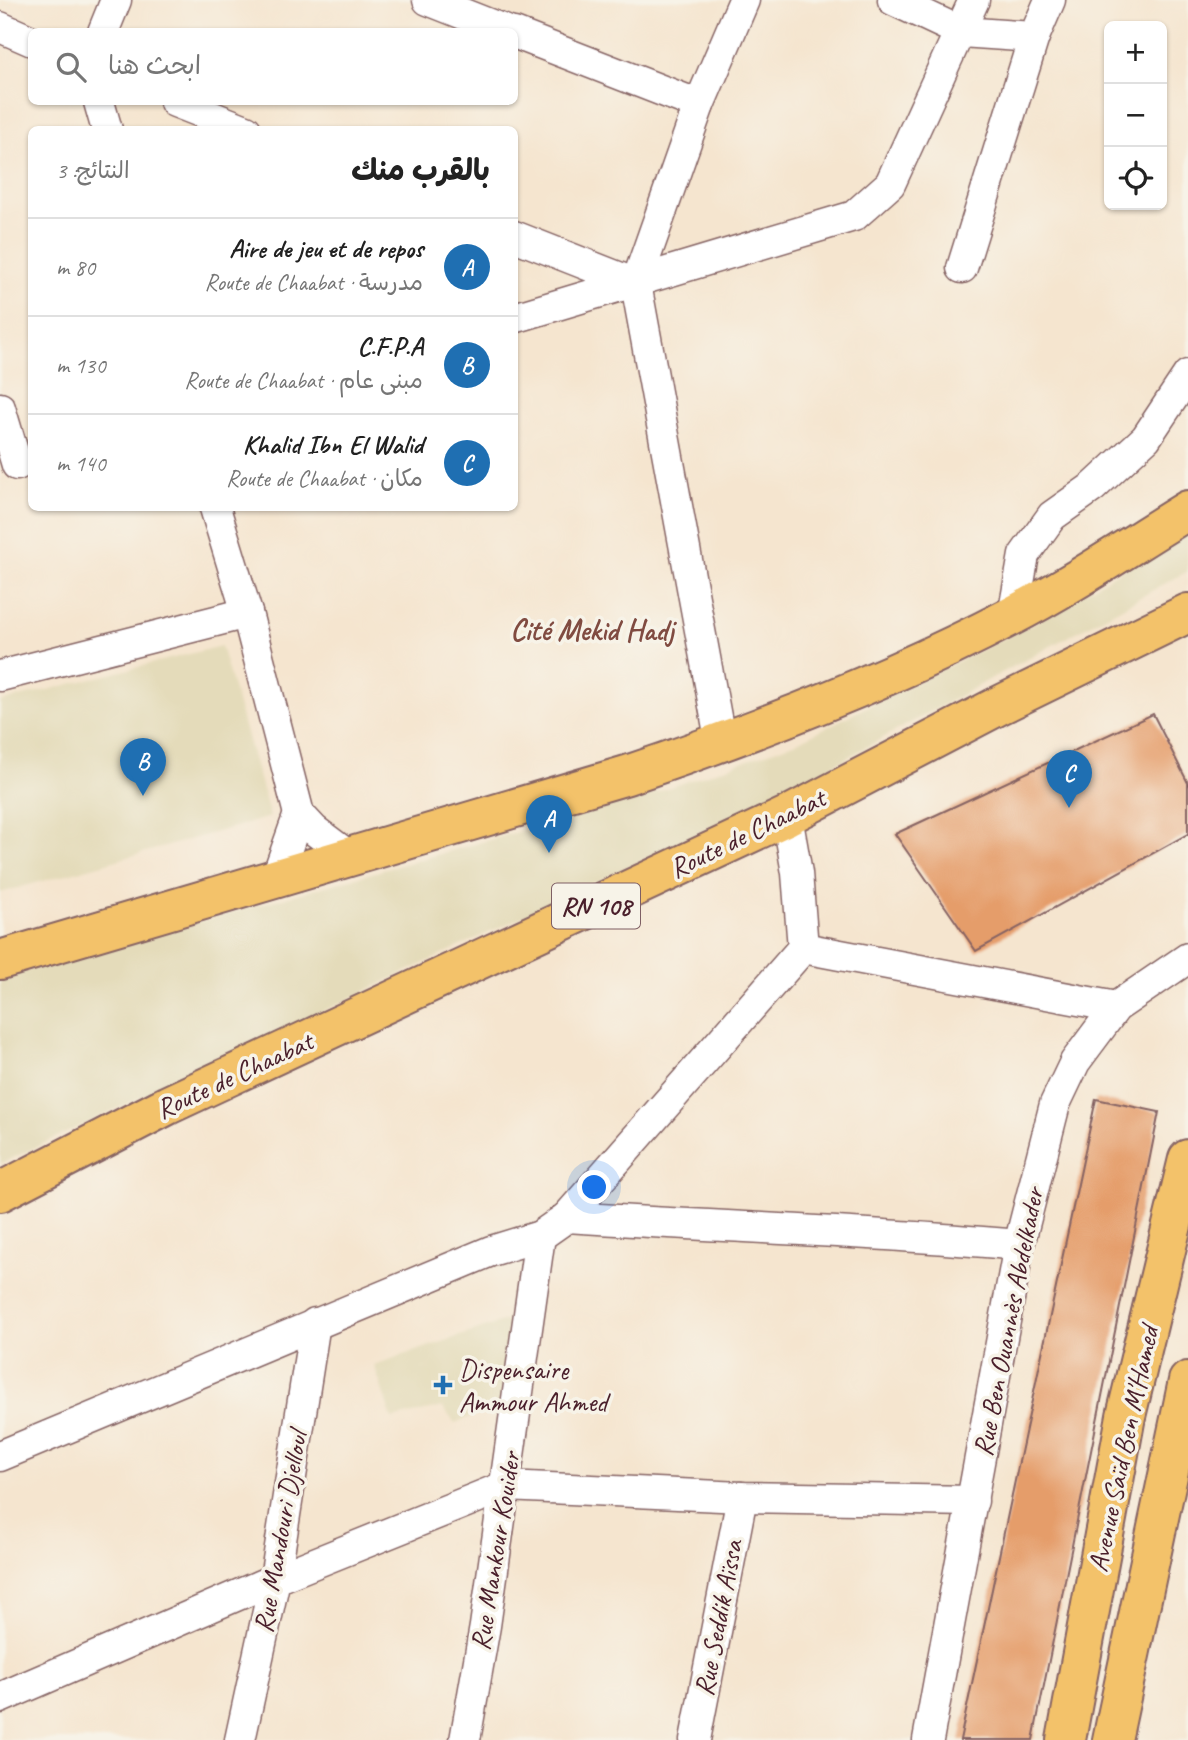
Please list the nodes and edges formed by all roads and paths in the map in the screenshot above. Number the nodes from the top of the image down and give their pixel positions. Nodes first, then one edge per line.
1 (116, 0) edge
2 (428, 0) edge
3 (744, 0) edge
4 (893, 0) edge
5 (974, 0) edge
6 (1049, 0) edge
7 (0, 27) edge
8 (105, 28) edge
9 (499, 28) edge
10 (961, 32) junction
11 (518, 35) edge
12 (1034, 37) junction
13 (28, 39) edge
14 (100, 105) edge
15 (183, 105) edge
16 (699, 105) junction
17 (106, 126) edge
18 (236, 126) edge
19 (518, 238) edge
20 (962, 268) dead end
21 (636, 284) junction
22 (518, 317) edge
23 (1188, 375) edge
24 (0, 408) edge
25 (16, 465) edge
26 (1188, 510) edge
27 (216, 511) edge
28 (247, 613) junction
29 (1013, 616) junction
30 (1178, 623) edge
31 (0, 676) edge
32 (721, 744) junction
33 (299, 814) junction
34 (787, 816) junction
35 (350, 857) junction
36 (276, 878) junction
37 (803, 948) junction
38 (1188, 958) edge
39 (0, 960) edge
40 (1116, 1007) junction
41 (1188, 1160) edge
42 (0, 1192) edge
43 (567, 1217) junction
44 (540, 1236) junction
45 (1019, 1245) junction
46 (315, 1323) junction
47 (1188, 1381) edge
48 (0, 1456) edge
49 (506, 1486) junction
50 (742, 1496) junction
51 (973, 1502) junction
52 (275, 1579) junction
53 (0, 1698) edge
54 (240, 1740) edge
55 (465, 1740) edge
56 (695, 1740) edge
57 (928, 1740) edge
58 (1066, 1740) edge
59 (1112, 1740) edge

1 - 8 street
2 - 9 street
3 - 16 street
4 - 10 street
5 - 10 street
6 - 12 street
7 - 13 street
10 - 12 street
10 - 21 street
11 - 16 street
12 - 20 street
14 - 17 street
15 - 18 street
16 - 21 street
19 - 21 street
21 - 22 street
21 - 32 street
23 - 29 street
24 - 25 street
26 - 29 main road
27 - 28 street
28 - 31 street
28 - 33 street
29 - 32 main road
30 - 34 main road, Route de Chaabat / RN 108
32 - 35 main road
33 - 35 street
33 - 36 street
34 - 37 street
34 - 42 main road, Route de Chaabat / RN 108
35 - 36 main road
36 - 39 main road
37 - 40 street
37 - 43 street
38 - 40 street, Rue Ben Ouannès Abdelkader
40 - 45 street, Rue Ben Ouannès Abdelkader
41 - 58 main road, Avenue Saïd Ben M'Hamed
43 - 44 street
43 - 45 street
44 - 46 street
44 - 49 street, Rue Mankour Kouider
45 - 51 street, Rue Ben Ouannès Abdelkader
46 - 48 street
46 - 52 street, Rue Mandouri Djelloul
47 - 59 main road, Avenue Saïd Ben M'Hamed
49 - 50 street
49 - 52 street
49 - 55 street, Rue Mankour Kouider
50 - 51 street
50 - 56 street, Rue Seddik Aïssa
51 - 57 street, Rue Ben Ouannès Abdelkader
52 - 53 street
52 - 54 street, Rue Mandouri Djelloul

